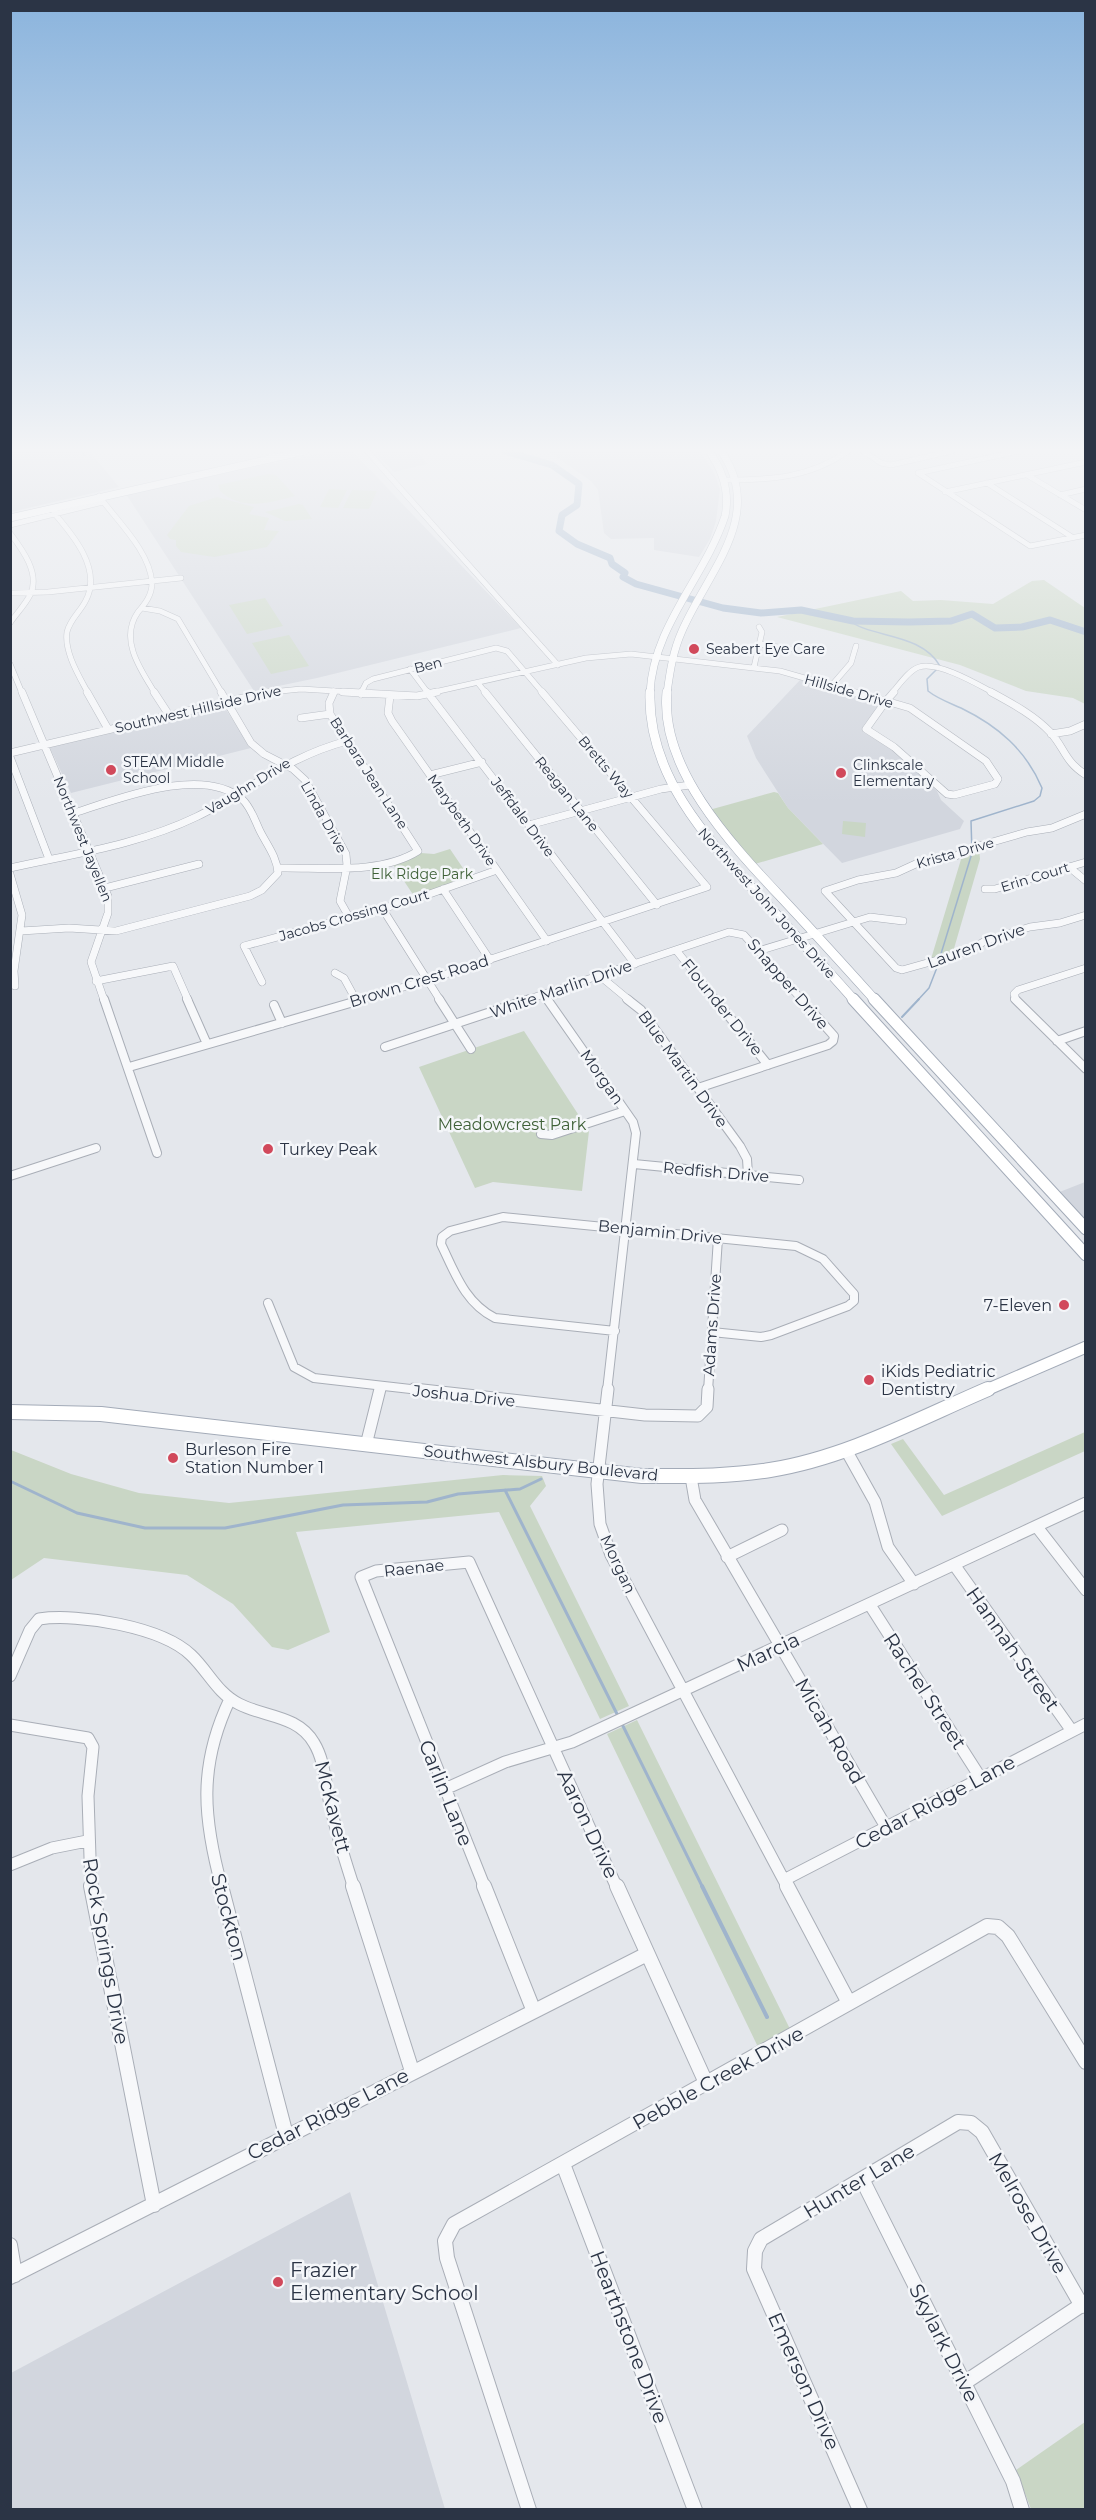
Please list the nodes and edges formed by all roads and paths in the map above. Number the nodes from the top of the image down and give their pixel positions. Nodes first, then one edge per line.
1 (29, 569) edge
2 (88, 569) edge
3 (145, 569) edge
4 (472, 569) edge
5 (699, 569) edge
6 (714, 569) edge
7 (182, 578) dead end
8 (152, 582) junction
9 (92, 588) junction
10 (10, 593) edge
11 (32, 593) junction
12 (142, 608) junction
13 (10, 623) edge
14 (759, 627) dead end
15 (760, 644) junction
16 (856, 646) dead end
17 (502, 649) joint
18 (790, 649) dead end
19 (656, 656) junction
20 (671, 658) junction
21 (10, 664) edge
22 (558, 665) junction
23 (754, 667) junction
24 (410, 669) junction
25 (526, 672) junction
26 (478, 683) junction
27 (832, 685) junction
28 (334, 691) junction
29 (360, 694) junction
30 (430, 694) junction
31 (390, 696) junction
32 (226, 701) junction
33 (887, 702) junction
34 (330, 714) junction
35 (169, 715) junction
36 (301, 718) dead end
37 (1086, 724) edge
38 (108, 729) junction
39 (1052, 734) junction
40 (347, 741) junction
41 (45, 745) junction
42 (10, 755) edge
43 (482, 762) junction
44 (282, 763) junction
45 (1085, 774) edge
46 (430, 775) junction
47 (690, 785) junction
48 (674, 787) junction
49 (234, 794) junction
50 (632, 797) junction
51 (581, 811) junction
52 (74, 813) junction
53 (1086, 814) edge
54 (529, 825) junction
55 (88, 849) junction
56 (49, 859) junction
57 (1086, 862) edge
58 (199, 864) dead end
59 (347, 866) junction
60 (1070, 867) junction
61 (10, 868) edge
62 (278, 868) junction
63 (497, 870) junction
64 (10, 874) edge
65 (1086, 881) edge
66 (707, 887) joint
67 (105, 888) junction
68 (443, 889) junction
69 (985, 889) dead end
70 (657, 905) junction
71 (22, 907) junction
72 (382, 908) junction
73 (10, 910) edge
74 (1086, 915) edge
75 (350, 916) junction
76 (903, 921) dead end
77 (852, 922) junction
78 (603, 923) junction
79 (21, 931) junction
80 (101, 932) junction
81 (736, 932) joint
82 (816, 934) junction
83 (799, 939) junction
84 (547, 941) junction
85 (676, 950) junction
86 (758, 951) junction
87 (12, 959) edge
88 (490, 960) junction
89 (635, 964) junction
90 (1086, 968) edge
91 (335, 974) dead end
92 (600, 976) junction
93 (428, 980) junction
94 (96, 981) junction
95 (262, 982) dead end
96 (15, 987) dead end
97 (544, 994) junction
98 (357, 1001) junction
99 (274, 1005) dead end
100 (282, 1023) junction
101 (455, 1024) junction
102 (1086, 1031) edge
103 (1057, 1041) junction
104 (207, 1044) junction
105 (385, 1047) dead end
106 (471, 1048) dead end
107 (768, 1065) junction
108 (129, 1067) junction
109 (1086, 1069) edge
110 (949, 1080) junction
111 (930, 1085) junction
112 (698, 1088) junction
113 (625, 1111) junction
114 (541, 1134) dead end
115 (96, 1148) dead end
116 (157, 1153) dead end
117 (634, 1164) junction
118 (748, 1174) junction
119 (10, 1176) edge
120 (799, 1180) dead end
121 (628, 1229) junction
122 (1086, 1229) edge
123 (718, 1238) junction
124 (1086, 1255) edge
125 (268, 1303) dead end
126 (615, 1331) junction
127 (712, 1332) junction
128 (1086, 1347) edge
129 (381, 1386) junction
130 (10, 1412) edge
131 (606, 1412) junction
132 (704, 1412) joint
133 (366, 1445) junction
134 (846, 1450) junction
135 (598, 1472) junction
136 (691, 1477) junction
137 (1086, 1503) edge
138 (1037, 1527) junction
139 (782, 1530) dead end
140 (727, 1557) junction
141 (469, 1562) joint
142 (955, 1566) junction
143 (361, 1576) joint
144 (914, 1584) junction
145 (1086, 1590) edge
146 (870, 1605) junction
147 (780, 1647) junction
148 (10, 1676) edge
149 (684, 1691) junction
150 (230, 1700) junction
151 (1086, 1724) edge
152 (10, 1725) edge
153 (1072, 1731) junction
154 (553, 1748) junction
155 (980, 1777) junction
156 (445, 1789) junction
157 (886, 1827) junction
158 (87, 1841) junction
159 (10, 1865) edge
160 (784, 1880) junction
161 (647, 1954) junction
162 (849, 2003) junction
163 (533, 2009) junction
164 (1086, 2062) edge
165 (412, 2071) junction
166 (707, 2085) junction
167 (971, 2123) joint
168 (286, 2136) junction
169 (563, 2164) junction
170 (862, 2179) junction
171 (154, 2205) junction
172 (10, 2245) edge
173 (755, 2251) joint
174 (13, 2276) edge
175 (1084, 2304) edge
176 (964, 2383) junction
177 (530, 2510) edge
178 (695, 2510) edge
179 (860, 2510) edge
180 (1022, 2510) edge

1 - 11 street
2 - 9 street
3 - 8 street
4 - 22 street
5 - 19 main road, Northwest John Jones Drive
6 - 20 main road, Northwest John Jones Drive
7 - 8 street
8 - 9 street
8 - 12 street
9 - 11 street
9 - 38 street
10 - 11 street
11 - 13 street
12 - 32 street, Linda Drive
12 - 35 street
14 - 15 street
15 - 18 street
15 - 23 street
16 - 27 street
17 - 24 street, Ben
17 - 25 street, Bretts Way
19 - 20 street, Southwest Hillside Drive
19 - 22 street, Southwest Hillside Drive
19 - 48 main road, Northwest John Jones Drive
20 - 23 street, Hillside Drive
20 - 47 main road, Northwest John Jones Drive
21 - 41 street, Northwest Jayellen
22 - 25 street, Southwest Hillside Drive
23 - 27 street, Hillside Drive
24 - 29 street, Ben
24 - 30 street, Jeffdale Drive
25 - 26 street, Southwest Hillside Drive
25 - 50 street, Bretts Way
26 - 30 street, Southwest Hillside Drive
26 - 51 street, Reagan Lane
27 - 33 street, Hillside Drive
28 - 29 street, Southwest Hillside Drive
28 - 32 street, Southwest Hillside Drive
28 - 34 street, Barbara Jean Lane
29 - 31 street, Southwest Hillside Drive
30 - 31 street, Southwest Hillside Drive
30 - 43 street, Jeffdale Drive
31 - 46 street, Marybeth Drive
32 - 35 street, Southwest Hillside Drive
32 - 44 street, Linda Drive
33 - 33 street, Hillside Drive
33 - 39 street
34 - 36 street
34 - 40 street, Barbara Jean Lane
35 - 38 street, Southwest Hillside Drive
37 - 39 street
38 - 41 street, Southwest Hillside Drive
39 - 45 street
40 - 44 street, Vaughn Drive
40 - 59 street, Barbara Jean Lane
41 - 42 street, Southwest Hillside Drive
41 - 52 street, Northwest Jayellen
42 - 56 street
43 - 46 street
43 - 54 street, Jeffdale Drive
44 - 49 street, Vaughn Drive
44 - 59 street, Linda Drive
46 - 63 street, Marybeth Drive
47 - 48 street
47 - 82 main road, Northwest John Jones Drive
48 - 50 street
48 - 83 main road, Northwest John Jones Drive
49 - 52 street
49 - 55 street, Vaughn Drive
49 - 62 street
50 - 51 street
50 - 66 street, Bretts Way
51 - 54 street
51 - 70 street, Reagan Lane
52 - 55 street, Northwest Jayellen
53 - 77 street, Krista Drive
54 - 78 street, Jeffdale Drive
55 - 56 street, Vaughn Drive
55 - 67 street, Northwest Jayellen
56 - 61 street, Vaughn Drive
57 - 60 street, Erin Court
58 - 67 street
59 - 62 street
59 - 75 street, Linda Drive
60 - 65 street
60 - 69 street, Erin Court
62 - 80 street
63 - 68 street, Jacobs Crossing Court
63 - 84 street, Marybeth Drive
64 - 71 street
66 - 70 street, Brown Crest Road
67 - 80 street, Northwest Jayellen
68 - 72 street, Jacobs Crossing Court
68 - 88 street
70 - 78 street, Brown Crest Road
71 - 73 street
71 - 79 street
72 - 75 street, Jacobs Crossing Court
72 - 93 street
74 - 77 street, Lauren Drive
75 - 95 street, Jacobs Crossing Court
76 - 77 street
77 - 82 street
78 - 84 street, Brown Crest Road
78 - 89 street, Jeffdale Drive
79 - 80 street
79 - 87 street
80 - 94 street, Northwest Jayellen
81 - 85 street, White Marlin Drive
81 - 86 street, Snapper Drive
82 - 83 street
82 - 110 main road, Northwest John Jones Drive
83 - 86 street
83 - 111 main road, Northwest John Jones Drive
84 - 88 street, Brown Crest Road
85 - 89 street, White Marlin Drive
85 - 107 street, Flounder Drive
86 - 107 street, Snapper Drive
87 - 96 street
88 - 93 street, Brown Crest Road
89 - 92 street, White Marlin Drive
90 - 103 street
91 - 98 street
92 - 97 street, White Marlin Drive
92 - 112 street, Blue Martin Drive
93 - 98 street, Brown Crest Road
93 - 101 street
94 - 104 street
94 - 108 street, Northwest Jayellen
97 - 101 street, White Marlin Drive
97 - 113 street, Morgan
98 - 100 street, Brown Crest Road
99 - 100 street
100 - 104 street, Brown Crest Road
101 - 105 street, White Marlin Drive
101 - 106 street
102 - 103 street
103 - 109 street
104 - 108 street, Brown Crest Road
107 - 112 street
108 - 116 street, Northwest Jayellen
110 - 111 street
110 - 122 main road, Northwest John Jones Drive
111 - 124 main road, Northwest John Jones Drive
112 - 118 street, Blue Martin Drive
113 - 114 street
113 - 117 street, Morgan
115 - 119 street
117 - 118 street, Redfish Drive
117 - 121 street, Morgan
118 - 120 street, Redfish Drive
121 - 123 street, Benjamin Drive
121 - 126 street, Morgan
121 - 126 street, Benjamin Drive
123 - 127 street, Adams Drive
123 - 127 street, Benjamin Drive
125 - 129 street, Joshua Drive
126 - 131 street, Morgan
127 - 132 street, Adams Drive
128 - 134 main road, Southwest Alsbury Boulevard
129 - 131 street, Joshua Drive
129 - 133 street
130 - 133 main road, Southwest Alsbury Boulevard
131 - 132 street, Joshua Drive
131 - 135 street, Morgan
133 - 135 main road, Southwest Alsbury Boulevard
134 - 136 main road, Southwest Alsbury Boulevard
134 - 144 street
135 - 136 main road, Southwest Alsbury Boulevard
135 - 149 street, Morgan
136 - 140 street, Micah Road
137 - 138 street, Marcia
138 - 142 street, Marcia
138 - 145 street
139 - 140 street
140 - 147 street, Micah Road
141 - 143 street, Raenae
141 - 154 street, Aaron Drive
142 - 144 street, Marcia
142 - 153 street, Hannah Street
143 - 156 street, Carlin Lane
144 - 146 street, Marcia
146 - 147 street, Marcia
146 - 155 street, Rachel Street
147 - 149 street, Marcia
147 - 157 street, Micah Road
148 - 150 street, McKavett
149 - 154 street, Marcia
149 - 160 street, Morgan
150 - 165 street, McKavett
150 - 168 street, Stockton
151 - 153 street, Cedar Ridge Lane
152 - 158 street, Rock Springs Drive
153 - 155 street, Cedar Ridge Lane
154 - 156 street, Marcia
154 - 161 street, Aaron Drive
155 - 157 street, Cedar Ridge Lane
156 - 163 street, Carlin Lane
157 - 160 street, Cedar Ridge Lane
158 - 159 street
158 - 171 street, Rock Springs Drive
160 - 162 street, Morgan
161 - 163 street, Cedar Ridge Lane
161 - 166 street, Aaron Drive
162 - 164 street, Pebble Creek Drive
162 - 166 street, Pebble Creek Drive
163 - 165 street, Cedar Ridge Lane
165 - 168 street, Cedar Ridge Lane
166 - 169 street, Pebble Creek Drive
167 - 170 street, Hunter Lane
167 - 175 street, Melrose Drive
168 - 171 street, Cedar Ridge Lane
169 - 177 street, Pebble Creek Drive
169 - 178 street, Hearthstone Drive
170 - 173 street, Hunter Lane
170 - 176 street, Skylark Drive
171 - 174 street, Cedar Ridge Lane
172 - 174 street
173 - 179 street, Emerson Drive
175 - 176 street
176 - 180 street, Skylark Drive

